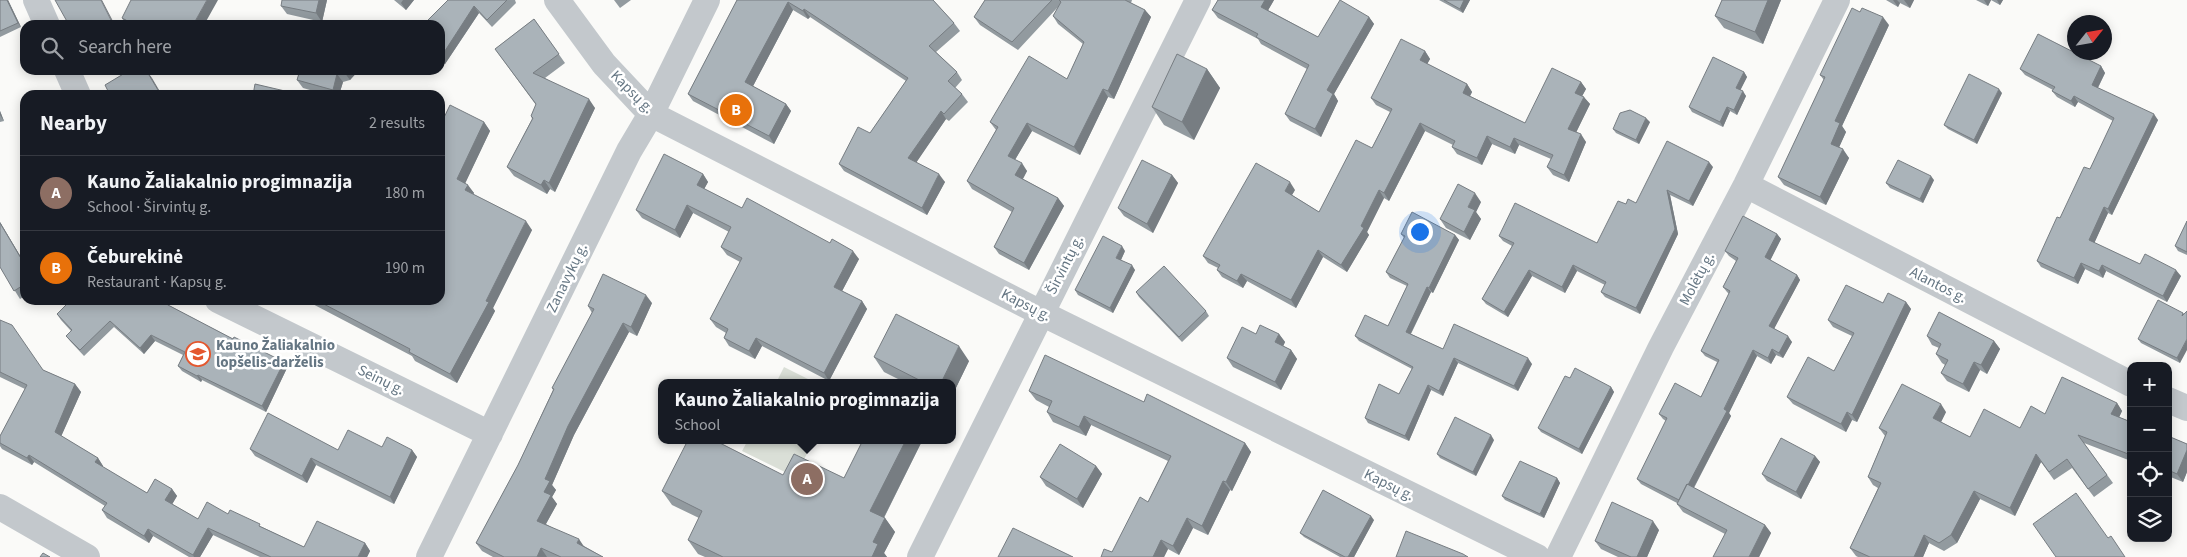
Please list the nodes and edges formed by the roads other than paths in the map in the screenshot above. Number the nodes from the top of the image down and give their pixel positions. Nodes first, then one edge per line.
1 (36, 0) edge
2 (557, 0) edge
3 (706, 0) edge
4 (1198, 0) edge
5 (1837, 0) edge
6 (45, 20) edge
7 (69, 75) edge
8 (76, 90) edge
9 (651, 114) junction
10 (1746, 185) junction
11 (228, 305) edge
12 (1041, 313) junction
13 (2127, 382) edge
14 (2172, 402) edge
15 (2187, 408) edge
16 (490, 434) junction
17 (0, 507) edge
18 (87, 557) edge
19 (430, 557) edge
20 (920, 557) edge
21 (1537, 557) edge
22 (1558, 557) edge

1 - 6 street
2 - 9 street, Kapsų g.
3 - 9 street, Zanavykų g.
4 - 12 street, Širvintų g.
5 - 10 street, Molėtų g.
7 - 8 street
9 - 12 street, Kapsų g.
9 - 16 street, Zanavykų g.
10 - 13 street, Alantos g.
10 - 22 street, Molėtų g.
11 - 16 street, Seinų g.
12 - 20 street, Širvintų g.
12 - 21 street, Kapsų g.
14 - 15 street
16 - 19 street, Zanavykų g.
17 - 18 street

